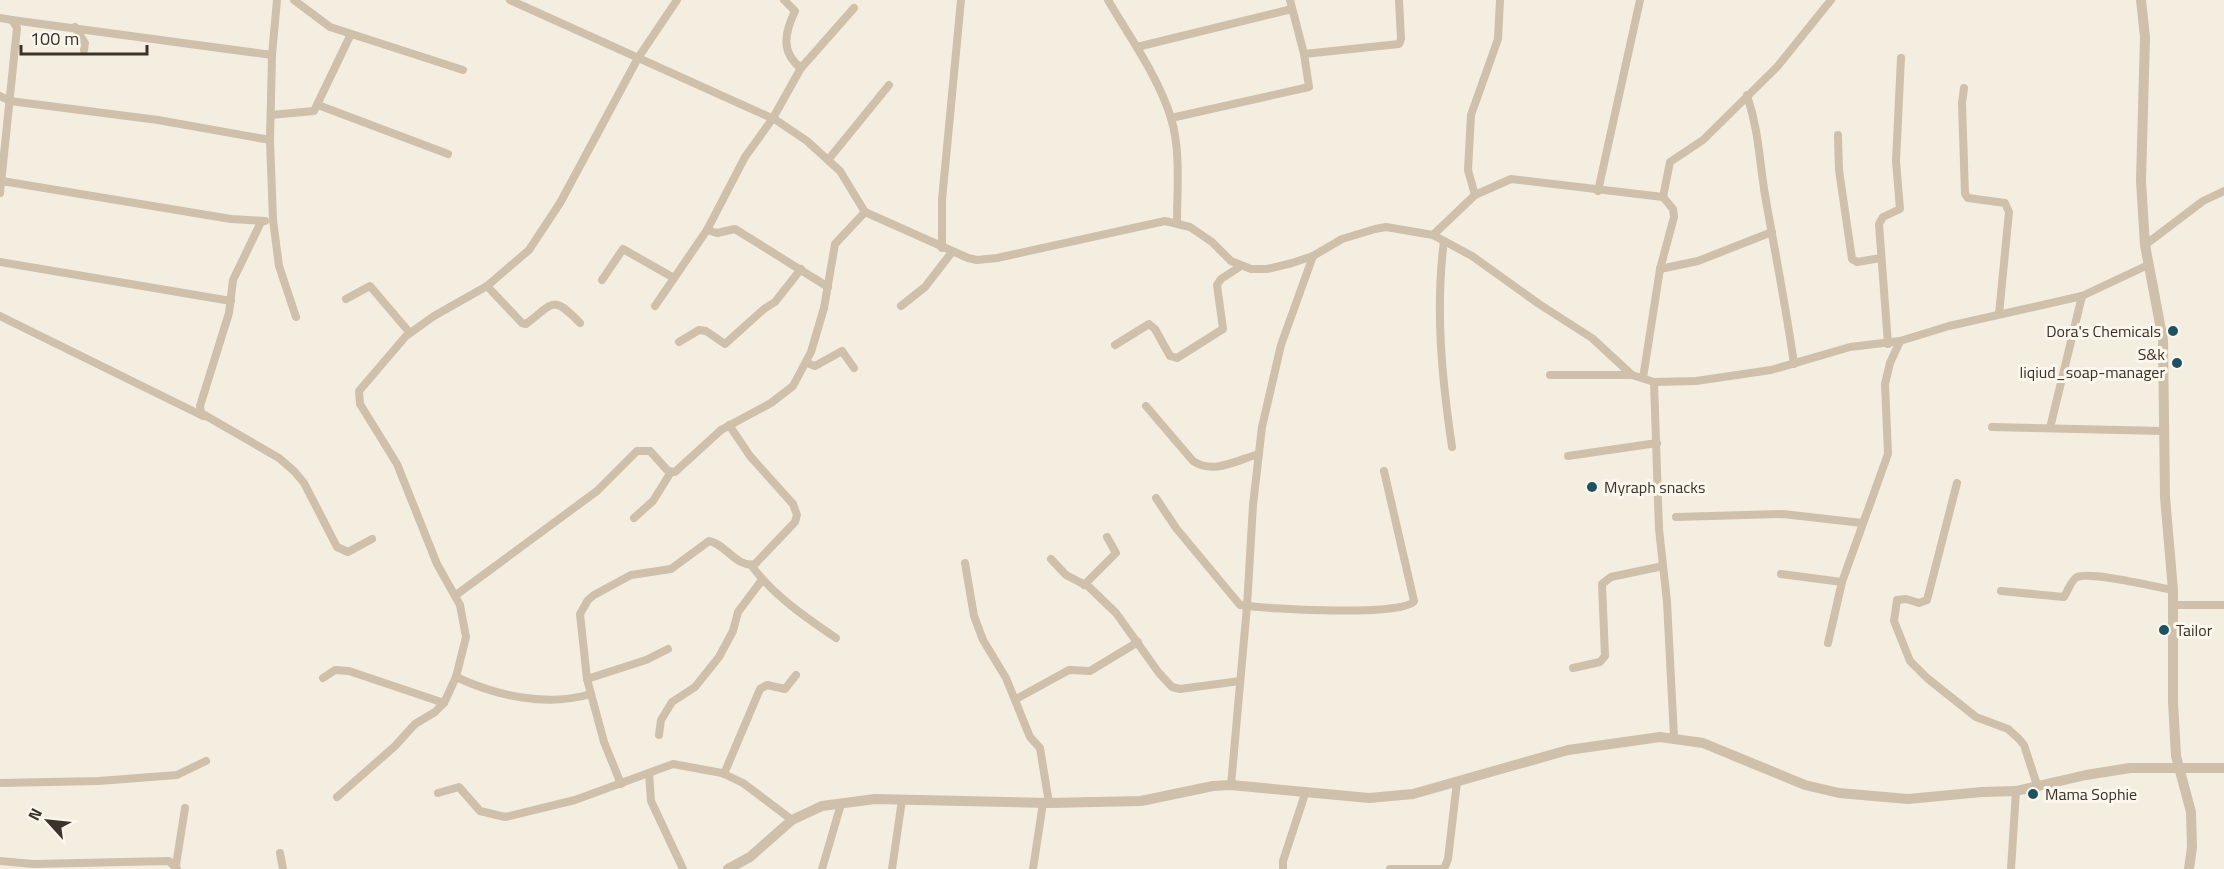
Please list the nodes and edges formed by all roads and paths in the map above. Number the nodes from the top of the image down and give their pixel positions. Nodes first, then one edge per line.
1 (277, 0) edge
2 (294, 0) edge
3 (510, 0) edge
4 (677, 0) edge
5 (784, 0) edge
6 (961, 0) edge
7 (1108, 0) edge
8 (1400, 0) edge
9 (1500, 0) edge
10 (1640, 0) edge
11 (1830, 0) edge
12 (2141, 0) edge
13 (1291, 5) edge
14 (854, 8) dead end
15 (0, 18) edge
16 (12, 20) junction
17 (75, 27) junction
18 (351, 34) junction
19 (1137, 47) junction
20 (84, 50) dead end
21 (1304, 54) junction
22 (272, 56) junction
23 (638, 58) junction
24 (1901, 58) dead end
25 (801, 68) junction
26 (463, 69) dead end
27 (889, 85) dead end
28 (1964, 88) dead end
29 (1747, 95) junction
30 (0, 96) edge
31 (10, 101) junction
32 (318, 105) junction
33 (271, 115) junction
34 (773, 118) junction
35 (1171, 118) junction
36 (1838, 135) dead end
37 (270, 140) junction
38 (2, 151) edge
39 (448, 154) dead end
40 (828, 160) junction
41 (2, 181) junction
42 (1598, 191) junction
43 (2224, 191) edge
44 (0, 193) edge
45 (1475, 195) junction
46 (1663, 197) junction
47 (864, 212) junction
48 (273, 220) junction
49 (261, 222) junction
50 (1177, 223) junction
51 (706, 230) junction
52 (1772, 232) junction
53 (1433, 235) junction
54 (1444, 242) junction
55 (2145, 245) junction
56 (942, 248) junction
57 (952, 252) junction
58 (1313, 256) junction
59 (1881, 258) junction
60 (0, 262) edge
61 (2148, 265) junction
62 (1241, 266) junction
63 (801, 269) junction
64 (1660, 269) junction
65 (674, 278) junction
66 (602, 280) dead end
67 (487, 286) junction
68 (828, 286) junction
69 (2082, 296) junction
70 (346, 299) dead end
71 (231, 301) junction
72 (655, 306) dead end
73 (901, 306) dead end
74 (1999, 314) junction
75 (0, 316) edge
76 (296, 317) dead end
77 (580, 323) dead end
78 (410, 333) junction
79 (1900, 341) junction
80 (679, 342) dead end
81 (1888, 344) junction
82 (1115, 345) dead end
83 (807, 363) junction
84 (1794, 364) junction
85 (854, 368) dead end
86 (1550, 375) dead end
87 (1632, 375) junction
88 (1643, 378) junction
89 (1654, 382) junction
90 (1146, 406) dead end
91 (203, 416) junction
92 (729, 425) junction
93 (1992, 427) dead end
94 (2050, 428) junction
95 (2163, 431) junction
96 (1658, 443) junction
97 (1452, 447) dead end
98 (1259, 454) junction
99 (1568, 456) dead end
100 (1384, 471) dead end
101 (671, 472) junction
102 (1957, 483) dead end
103 (1156, 498) dead end
104 (1676, 517) dead end
105 (634, 518) dead end
106 (1862, 523) junction
107 (1107, 537) dead end
108 (372, 539) dead end
109 (1051, 559) dead end
110 (965, 563) dead end
111 (751, 565) junction
112 (1663, 566) junction
113 (1781, 574) dead end
114 (762, 580) junction
115 (1842, 582) junction
116 (1084, 585) junction
117 (2173, 590) junction
118 (2001, 591) dead end
119 (456, 595) junction
120 (2173, 605) junction
121 (2224, 605) edge
122 (1247, 606) junction
123 (836, 638) dead end
124 (1138, 642) junction
125 (1828, 643) dead end
126 (668, 649) dead end
127 (1573, 668) dead end
128 (796, 675) dead end
129 (456, 677) junction
130 (323, 678) dead end
131 (587, 679) junction
132 (1240, 681) junction
133 (591, 694) junction
134 (1016, 699) junction
135 (444, 703) junction
136 (658, 735) dead end
137 (1674, 737) junction
138 (206, 761) dead end
139 (2224, 768) edge
140 (2180, 769) junction
141 (649, 773) junction
142 (724, 774) junction
143 (1457, 782) junction
144 (0, 783) edge
145 (621, 784) junction
146 (1231, 785) junction
147 (2037, 785) junction
148 (1306, 791) junction
149 (2016, 791) junction
150 (438, 793) dead end
151 (337, 797) dead end
152 (902, 800) junction
153 (1046, 803) junction
154 (841, 804) junction
155 (185, 808) dead end
156 (792, 820) junction
157 (280, 853) dead end
158 (0, 861) edge
159 (177, 867) edge
160 (283, 869) edge
161 (683, 869) edge
162 (728, 869) edge
163 (822, 869) edge
164 (892, 869) edge
165 (1033, 869) edge
166 (1283, 869) edge
167 (1390, 869) edge
168 (1444, 869) edge
169 (2012, 869) edge
170 (2189, 869) edge

1 - 22 street
2 - 18 street
3 - 23 street
4 - 23 street
5 - 25 street
6 - 56 street
7 - 19 street
8 - 21 street
9 - 45 street
10 - 42 street
11 - 29 street
12 - 55 street
13 - 19 street
13 - 21 street
14 - 25 street
15 - 16 street
16 - 17 street
16 - 31 street
17 - 20 street
17 - 22 street
18 - 26 street
18 - 32 street
19 - 35 street
21 - 35 street
22 - 33 street
23 - 34 street
23 - 67 street
24 - 59 street
25 - 34 street
27 - 40 street
28 - 74 street
29 - 46 street
29 - 52 street
30 - 31 street
31 - 37 street
31 - 38 street
32 - 33 street
32 - 39 street
33 - 37 street
34 - 40 street
34 - 51 street
35 - 50 street
36 - 59 street
37 - 48 street
38 - 41 street
40 - 47 street
41 - 44 street
41 - 49 street
42 - 45 street
42 - 46 street
43 - 55 street
45 - 53 street
46 - 64 street
47 - 56 street
47 - 68 street
48 - 49 street
48 - 76 street
49 - 71 street
50 - 57 street
50 - 62 street
51 - 63 street
51 - 65 street
52 - 64 street
52 - 84 street
53 - 54 street
53 - 58 street
54 - 87 street
54 - 97 street
55 - 61 street
56 - 57 street
57 - 73 street
58 - 62 street
58 - 98 street
59 - 81 street
60 - 71 street
61 - 69 street
61 - 95 street
62 - 82 street
63 - 68 street
63 - 80 street
64 - 88 street
65 - 66 street
65 - 72 street
67 - 77 street
67 - 78 street
68 - 83 street
69 - 74 street
69 - 94 street
70 - 78 street
71 - 91 street
74 - 79 street
75 - 91 street
78 - 119 street
79 - 81 street
79 - 106 street
81 - 84 street
83 - 85 street
83 - 92 street
84 - 89 street
86 - 87 street
87 - 88 street
88 - 89 street
89 - 96 street
90 - 98 street
91 - 108 street
92 - 101 street
92 - 111 street
93 - 94 street
94 - 95 street
95 - 117 street
96 - 99 street
96 - 112 street
98 - 122 street
100 - 122 street
101 - 105 street
101 - 119 street
102 - 147 street
103 - 122 street
104 - 106 street
106 - 115 street
107 - 116 street
109 - 116 street
110 - 134 street
111 - 114 street
111 - 131 street
112 - 127 street
112 - 137 street
113 - 115 street
114 - 123 street
114 - 136 street
115 - 125 street
116 - 124 street
117 - 118 street
117 - 120 street
119 - 129 street
120 - 121 street
120 - 140 street
122 - 132 street
124 - 132 street
124 - 134 street
126 - 131 street
128 - 142 street
129 - 133 street
129 - 135 street
130 - 135 street
131 - 133 street
132 - 146 street
133 - 145 street
134 - 153 street
135 - 151 street
137 - 143 street
137 - 149 street
138 - 144 street
139 - 140 street
140 - 147 street
140 - 170 street
141 - 142 street
141 - 145 street
141 - 161 street
142 - 156 street
143 - 148 street
143 - 168 street
145 - 150 street
146 - 148 street
146 - 153 street
147 - 149 street
148 - 166 street
149 - 169 street
152 - 153 street
152 - 154 street
152 - 164 street
153 - 165 street
154 - 156 street
154 - 163 street
155 - 159 street
156 - 162 street
157 - 160 street
158 - 159 street
167 - 168 street

